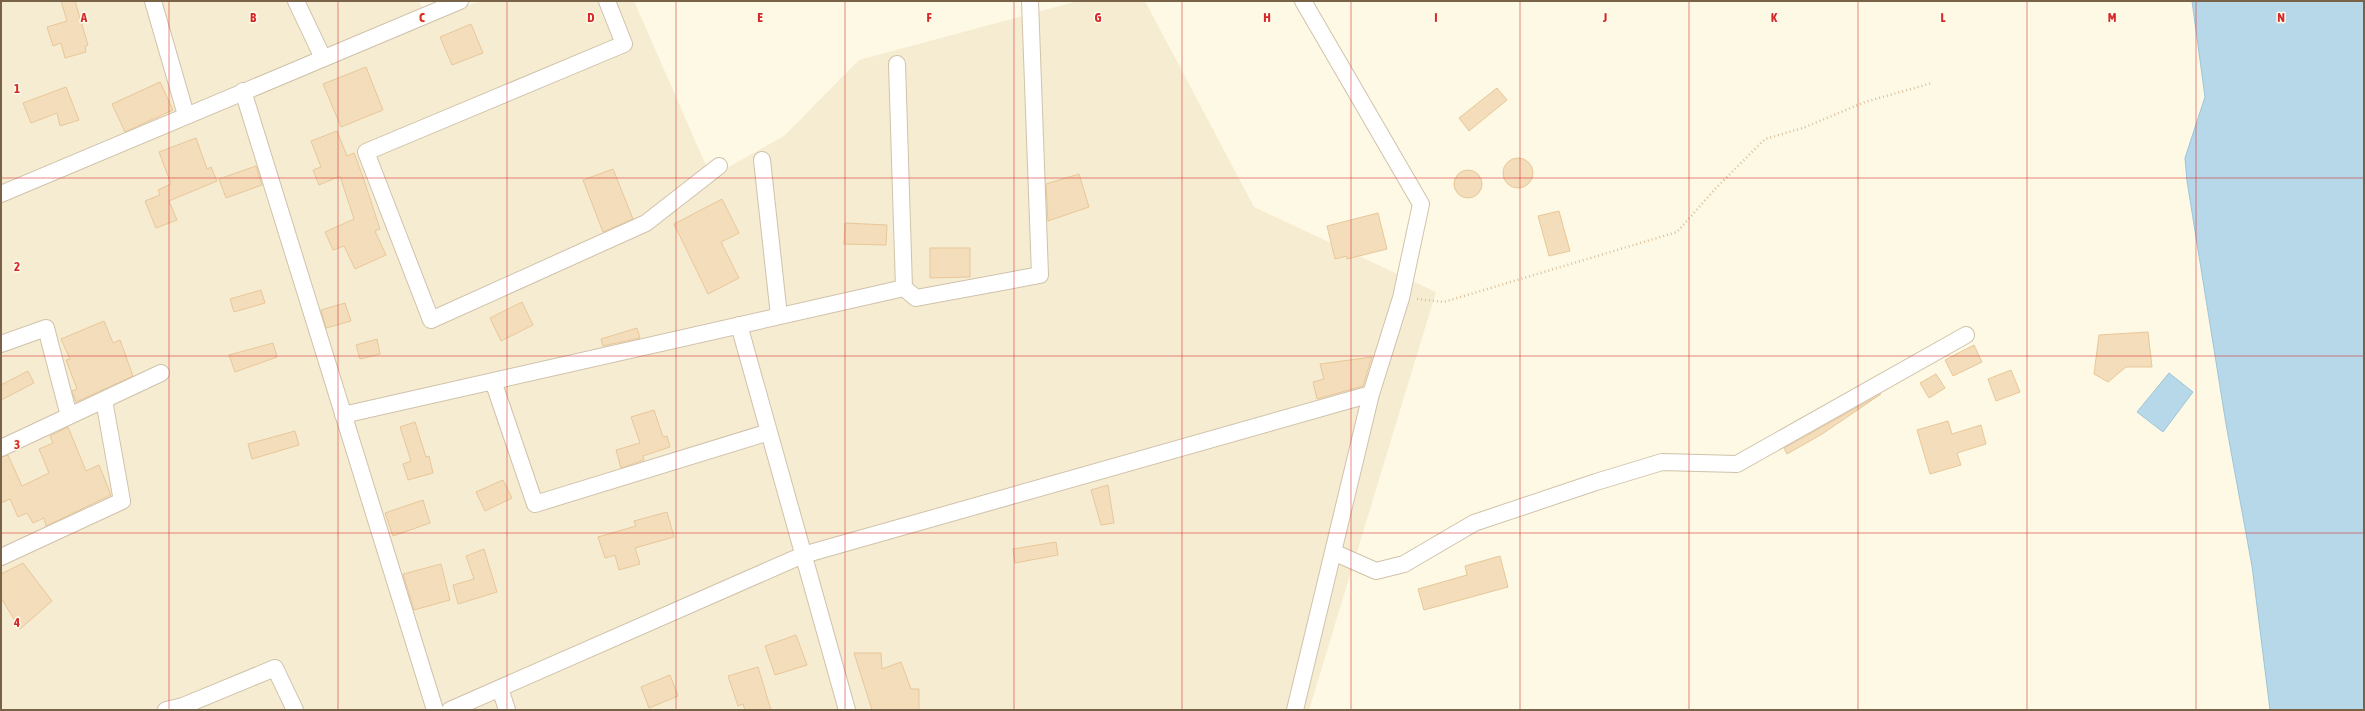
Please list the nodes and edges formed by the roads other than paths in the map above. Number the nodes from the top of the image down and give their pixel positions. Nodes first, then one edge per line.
1 (153, 1) edge
2 (296, 1) edge
3 (460, 1) edge
4 (608, 1) edge
5 (1030, 1) edge
6 (1303, 1) edge
7 (323, 58) junction
8 (897, 64) dead end
9 (243, 91) junction
10 (186, 115) junction
11 (762, 160) dead end
12 (719, 166) dead end
13 (1, 194) edge
14 (904, 288) junction
15 (779, 316) junction
16 (739, 325) junction
17 (1966, 335) dead end
18 (1, 344) edge
19 (161, 373) dead end
20 (493, 381) junction
21 (1371, 394) junction
22 (104, 400) junction
23 (343, 415) junction
24 (68, 416) junction
25 (769, 432) junction
26 (1, 448) edge
27 (1333, 552) junction
28 (803, 555) junction
29 (1, 557) edge
30 (500, 688) junction
31 (166, 710) edge
32 (295, 710) edge
33 (434, 710) edge
34 (450, 710) edge
35 (507, 710) edge
36 (847, 710) edge
37 (1295, 710) edge

1 - 10 street
2 - 7 street
3 - 7 street
4 - 12 street
5 - 14 street
6 - 21 street
7 - 9 street
8 - 14 street
9 - 10 street
9 - 23 street
10 - 13 street
11 - 15 street
14 - 15 street
15 - 16 street
16 - 20 street
16 - 25 street
17 - 27 street
18 - 24 street
19 - 22 street
20 - 23 street
20 - 25 street
21 - 27 street
21 - 28 street
22 - 24 street
22 - 29 street
23 - 33 street
24 - 26 street
25 - 28 street
27 - 37 street
28 - 30 street
28 - 36 street
30 - 34 street
30 - 35 street
31 - 32 street

